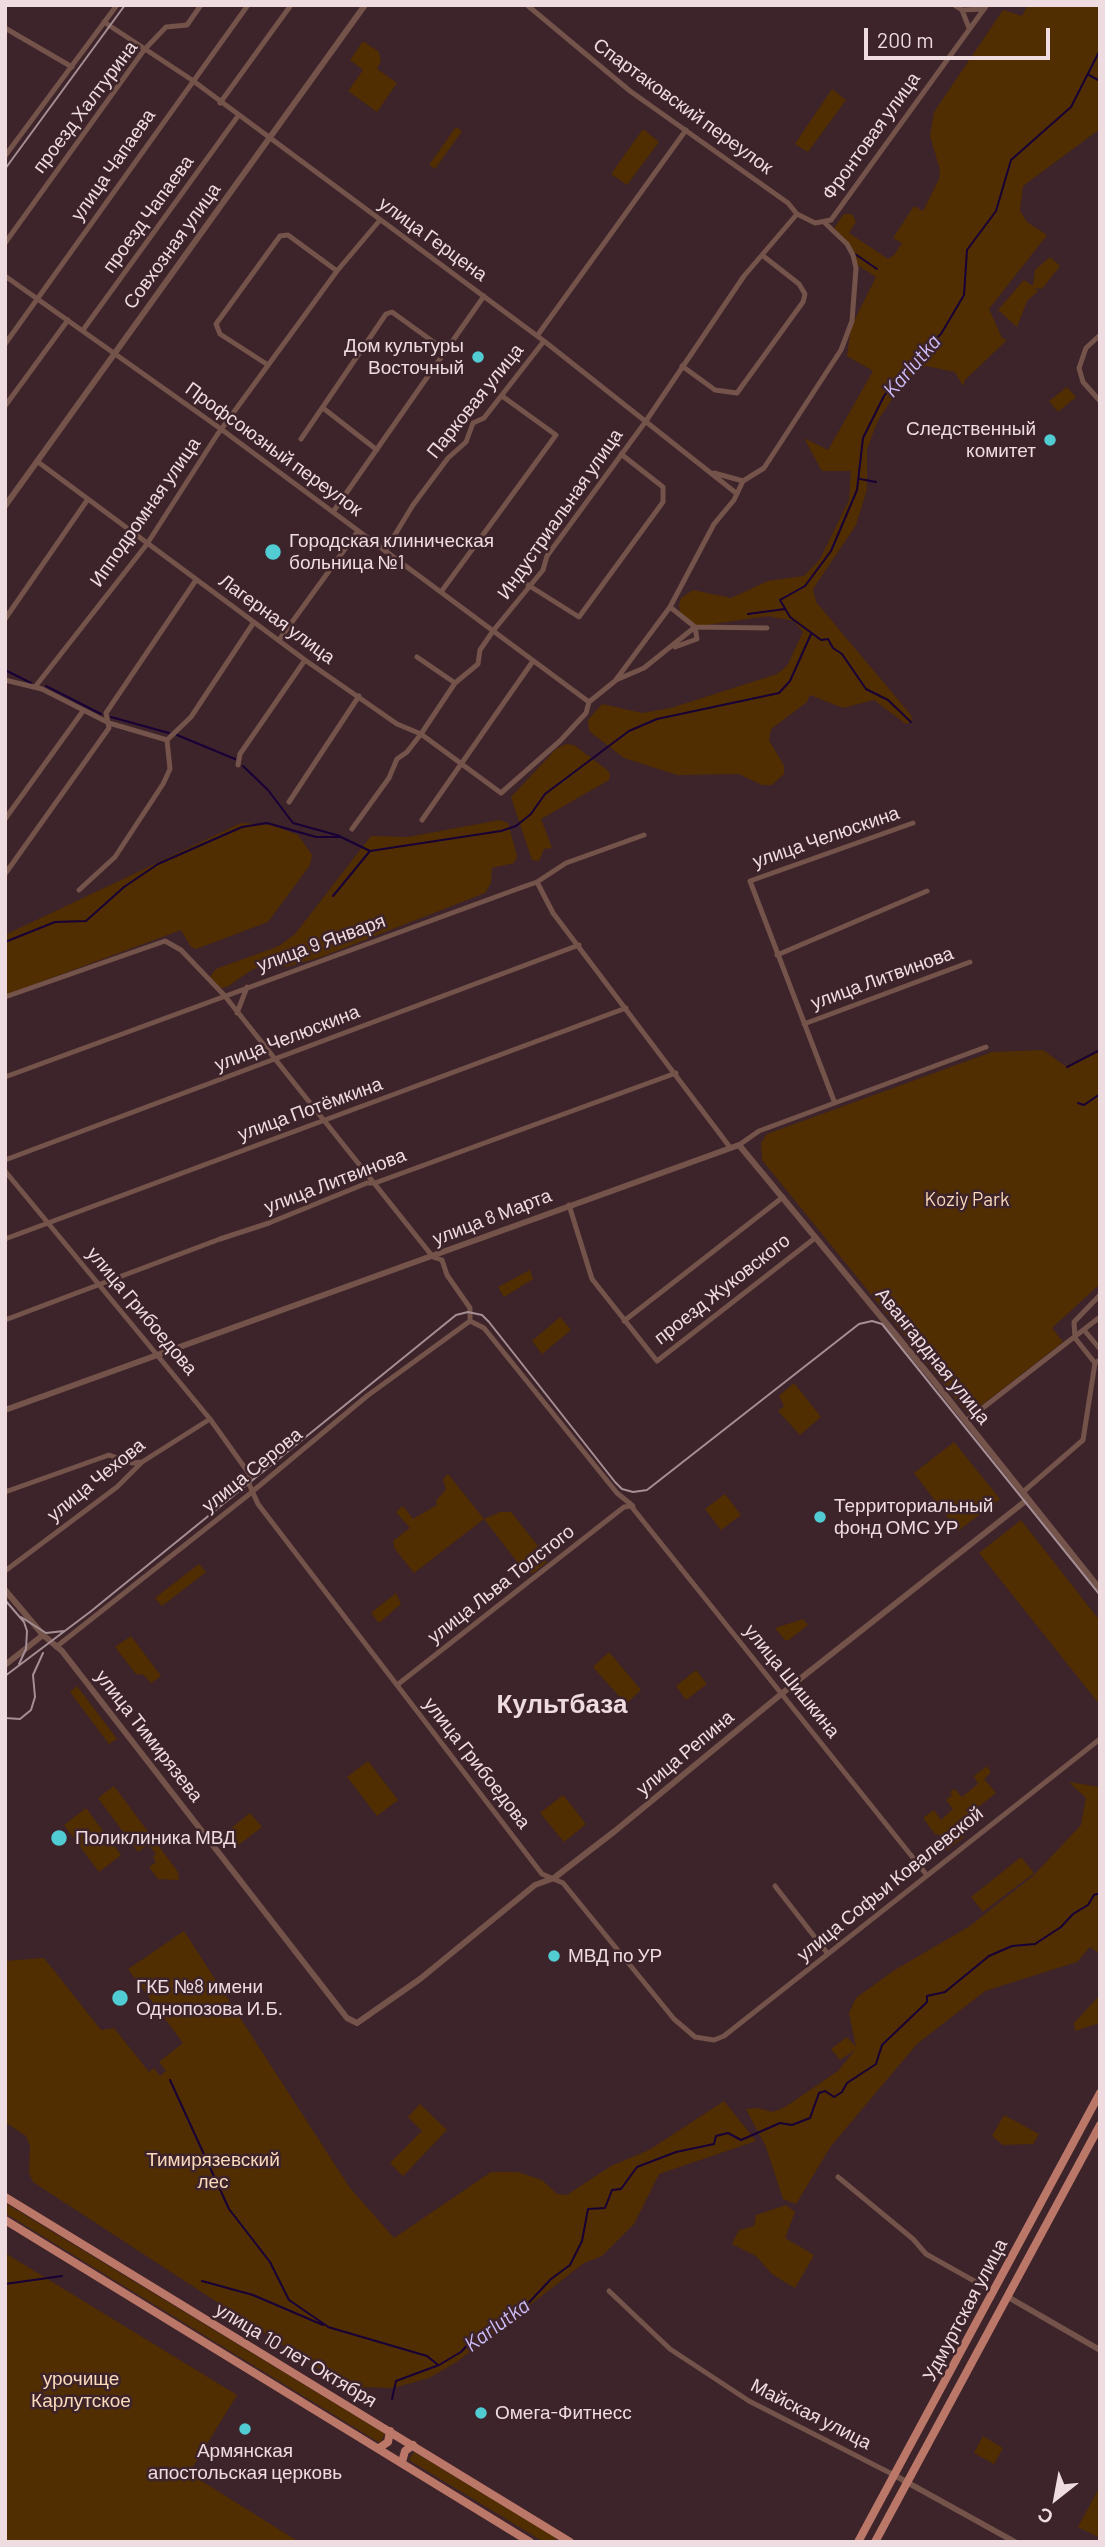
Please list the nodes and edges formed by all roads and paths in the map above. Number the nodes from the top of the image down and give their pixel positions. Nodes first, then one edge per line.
1 (117, 5) edge
2 (201, 5) edge
3 (248, 5) edge
4 (291, 5) edge
5 (365, 5) edge
6 (527, 5) edge
7 (954, 5) edge
8 (986, 7) edge
9 (962, 10) junction
10 (104, 22) junction
11 (5, 28) edge
12 (969, 28) junction
13 (144, 50) junction
14 (72, 67) junction
15 (192, 80) junction
16 (220, 103) junction
17 (238, 116) junction
18 (686, 130) junction
19 (270, 139) junction
20 (6, 153) edge
21 (797, 214) junction
22 (380, 220) junction
23 (824, 222) junction
24 (5, 243) edge
25 (762, 256) junction
26 (337, 271) junction
27 (5, 276) edge
28 (484, 296) junction
29 (38, 299) junction
30 (68, 320) junction
31 (83, 330) junction
32 (1100, 335) edge
33 (537, 336) junction
34 (544, 341) junction
35 (5, 344) edge
36 (446, 351) junction
37 (114, 352) junction
38 (268, 365) junction
39 (682, 366) junction
40 (502, 396) junction
41 (1100, 401) edge
42 (5, 406) edge
43 (323, 408) junction
44 (646, 421) junction
45 (221, 429) junction
46 (301, 439) dead end
47 (377, 450) junction
48 (621, 454) junction
49 (38, 462) junction
50 (711, 472) junction
51 (743, 481) junction
52 (736, 493) junction
53 (88, 499) junction
54 (5, 506) edge
55 (333, 512) junction
56 (358, 531) junction
57 (146, 544) junction
58 (385, 551) junction
59 (196, 580) junction
60 (528, 586) junction
61 (441, 592) junction
62 (670, 607) junction
63 (5, 619) edge
64 (254, 622) junction
65 (695, 627) junction
66 (767, 628) dead end
67 (493, 631) junction
68 (279, 640) junction
69 (417, 657) dead end
70 (305, 660) junction
71 (533, 660) junction
72 (5, 680) edge
73 (615, 681) junction
74 (455, 683) junction
75 (35, 687) junction
76 (359, 696) junction
77 (589, 702) junction
78 (83, 711) junction
79 (109, 723) junction
80 (421, 734) junction
81 (167, 740) junction
82 (462, 764) junction
83 (238, 765) dead end
84 (501, 793) joint
85 (289, 802) dead end
86 (5, 819) edge
87 (422, 820) dead end
88 (913, 823) dead end
89 (352, 829) dead end
90 (644, 835) dead end
91 (5, 874) edge
92 (537, 882) junction
93 (79, 890) dead end
94 (927, 891) dead end
95 (579, 945) junction
96 (777, 956) junction
97 (970, 962) dead end
98 (247, 987) junction
99 (224, 995) junction
100 (5, 997) edge
101 (626, 1008) junction
102 (237, 1013) junction
103 (804, 1024) junction
104 (986, 1047) dead end
105 (274, 1060) junction
106 (676, 1073) junction
107 (5, 1077) edge
108 (834, 1101) junction
109 (323, 1121) junction
110 (739, 1145) junction
111 (729, 1146) junction
112 (5, 1160) edge
113 (5, 1171) edge
114 (375, 1183) junction
115 (783, 1197) junction
116 (569, 1205) junction
117 (48, 1222) junction
118 (815, 1238) junction
119 (5, 1239) edge
120 (433, 1256) junction
121 (100, 1286) junction
122 (1100, 1295) edge
123 (1100, 1317) edge
124 (5, 1320) edge
125 (470, 1321) junction
126 (624, 1321) junction
127 (1084, 1330) junction
128 (1075, 1338) junction
129 (1100, 1349) edge
130 (158, 1355) junction
131 (1097, 1362) edge
132 (5, 1410) edge
133 (211, 1419) junction
134 (965, 1421) junction
135 (142, 1462) junction
136 (253, 1490) junction
137 (5, 1492) edge
138 (1023, 1492) junction
139 (1028, 1499) junction
140 (635, 1508) junction
141 (5, 1571) edge
142 (1100, 1589) edge
143 (5, 1590) edge
144 (43, 1635) junction
145 (56, 1647) junction
146 (5, 1665) edge
147 (397, 1685) junction
148 (782, 1693) junction
149 (1100, 1739) edge
150 (926, 1874) junction
151 (554, 1878) junction
152 (775, 1886) dead end
153 (828, 1954) junction
154 (356, 2023) joint
155 (695, 2037) joint
156 (1100, 2093) edge
157 (1100, 2125) edge
158 (838, 2177) dead end
159 (5, 2197) edge
160 (5, 2220) edge
161 (609, 2291) dead end
162 (992, 2291) junction
163 (1008, 2297) junction
164 (1100, 2350) edge
165 (390, 2431) junction
166 (413, 2445) junction
167 (910, 2446) junction
168 (379, 2448) junction
169 (924, 2452) junction
170 (402, 2462) junction
171 (894, 2475) junction
172 (908, 2482) junction
173 (530, 2542) edge
174 (570, 2542) edge
175 (858, 2542) edge
176 (875, 2542) edge
177 (1015, 2542) edge

1 - 10 street
2 - 13 street, проезд Халтурина
3 - 15 street, улица Чапаева
4 - 16 street
5 - 19 street, Совхозная улица
6 - 18 street, Спартаковский переулок
7 - 9 street
8 - 9 street
8 - 12 street, Фронтовая улица
9 - 12 street
10 - 13 street, улица Герцена
10 - 14 street
11 - 14 street
12 - 23 street, Фронтовая улица
13 - 15 street, улица Герцена
13 - 24 street, проезд Халтурина
14 - 20 street
15 - 16 street, улица Герцена
15 - 29 street, улица Чапаева
16 - 17 street, улица Герцена
17 - 19 street, улица Герцена
17 - 31 street, проезд Чапаева
18 - 21 street, Спартаковский переулок
18 - 33 street, Парковая улица
19 - 22 street, улица Герцена
19 - 37 street, Совхозная улица
21 - 23 street, Спартаковский переулок
21 - 25 street, Индустриальная улица
22 - 26 street, Ипподромная улица
22 - 28 street, улица Герцена
23 - 51 street, Фронтовая улица
25 - 39 street, Индустриальная улица
25 - 39 street
26 - 38 street, Ипподромная улица
26 - 38 street
27 - 29 street, Профсоюзный переулок
28 - 33 street, улица Герцена
28 - 36 street
29 - 30 street, Профсоюзный переулок
29 - 35 street, улица Чапаева
30 - 31 street, Профсоюзный переулок
30 - 42 street
31 - 37 street, Профсоюзный переулок
32 - 41 street
33 - 34 street, улица Герцена
34 - 40 street, Парковая улица
34 - 44 street, улица Герцена
36 - 43 street
36 - 47 street
37 - 45 street, Профсоюзный переулок
37 - 49 street, Совхозная улица
38 - 45 street, Ипподромная улица
39 - 44 street, Индустриальная улица
40 - 58 street, Парковая улица
40 - 61 street
43 - 46 street
43 - 47 street
44 - 48 street, Индустриальная улица
44 - 50 street, улица Герцена
45 - 55 street, Профсоюзный переулок
45 - 57 street, Ипподромная улица
47 - 55 street
48 - 60 street, Индустриальная улица
48 - 60 street
49 - 53 street, Лагерная улица
49 - 54 street, Совхозная улица
50 - 51 street
50 - 52 street, улица Герцена
51 - 52 street, Фронтовая улица
52 - 62 street, Фронтовая улица
53 - 57 street, Лагерная улица
53 - 63 street
55 - 56 street, Профсоюзный переулок
56 - 58 street, Профсоюзный переулок
56 - 68 street
57 - 59 street, Лагерная улица
57 - 75 street, Ипподромная улица
58 - 61 street, Профсоюзный переулок
59 - 64 street, Лагерная улица
59 - 79 street
60 - 67 street, Индустриальная улица
61 - 67 street, Профсоюзный переулок
62 - 65 street
62 - 73 street, Фронтовая улица
64 - 68 street, Лагерная улица
64 - 81 street
65 - 66 street
65 - 73 street
67 - 71 street, Профсоюзный переулок
67 - 74 street, Индустриальная улица
68 - 70 street, Лагерная улица
69 - 74 street
70 - 76 street, Лагерная улица
70 - 83 street
71 - 77 street, Профсоюзный переулок
71 - 82 street
72 - 75 street
73 - 77 street, Фронтовая улица
74 - 80 street, Индустриальная улица
75 - 78 street
76 - 80 street, Лагерная улица
76 - 85 street
77 - 84 street, Фронтовая улица
78 - 79 street
78 - 86 street
79 - 81 street
79 - 91 street
80 - 82 street, Лагерная улица
80 - 89 street, Индустриальная улица
81 - 93 street
82 - 84 street, Лагерная улица
82 - 87 street
88 - 96 street, улица Челюскина
90 - 92 street, улица 9 Января
92 - 95 street
92 - 98 street, улица 9 Января
94 - 96 street
95 - 101 street
95 - 105 street, улица Челюскина
96 - 103 street
97 - 103 street, улица Литвинова
98 - 99 street, улица 9 Января
98 - 102 street
99 - 100 street
99 - 102 street
99 - 107 street, улица 9 Января
101 - 106 street
101 - 109 street, улица Потёмкина
102 - 105 street
103 - 108 street
104 - 108 street, улица 8 Марта
105 - 109 street
105 - 112 street, улица Челюскина
106 - 111 street
106 - 114 street, улица Литвинова
108 - 110 street, улица 8 Марта
109 - 114 street
109 - 117 street, улица Потёмкина
110 - 111 street, улица 8 Марта
110 - 115 street, Авангардная улица
111 - 116 street, улица 8 Марта
113 - 117 street, улица Грибоедова
114 - 120 street
114 - 121 street, улица Литвинова
115 - 118 street, Авангардная улица
115 - 126 street, проезд Жуковского
116 - 120 street, улица 8 Марта
116 - 126 street, проезд Жуковского
117 - 119 street, улица Потёмкина
117 - 121 street, улица Грибоедова
118 - 126 street, проезд Жуковского
118 - 134 street, Авангардная улица
120 - 125 street
120 - 130 street, улица 8 Марта
121 - 124 street, улица Литвинова
121 - 130 street, улица Грибоедова
122 - 128 street
123 - 127 street
125 - 136 street, улица Серова
125 - 140 street, улица Шишкина
127 - 128 street
127 - 129 street
128 - 131 street
128 - 134 street
130 - 132 street, улица 8 Марта
130 - 133 street, улица Грибоедова
131 - 138 street
133 - 135 street, улица Чехова
133 - 136 street, улица Грибоедова
134 - 138 street, Авангардная улица
135 - 137 street
135 - 141 street, улица Чехова
136 - 145 street, улица Серова
136 - 147 street, улица Грибоедова
138 - 139 street, Авангардная улица
139 - 142 street, Авангардная улица
139 - 148 street, улица Репина
140 - 147 street, улица Льва Толстого
140 - 148 street, улица Шишкина
143 - 144 street, улица Тимирязева
144 - 145 street, улица Тимирязева
144 - 146 street
145 - 154 street, улица Тимирязева
147 - 151 street, улица Грибоедова
148 - 150 street, улица Шишкина
148 - 151 street, улица Репина
149 - 150 street, улица Софьи Ковалевской
150 - 153 street, улица Софьи Ковалевской
151 - 154 street, улица Репина
151 - 155 street, улица Грибоедова
152 - 153 street
153 - 155 street, улица Софьи Ковалевской
156 - 162 main road, Удмуртская улица
157 - 163 main road, Удмуртская улица
158 - 162 street
159 - 165 main road, улица 10 лет Октября
160 - 168 main road, улица 10 лет Октября
161 - 171 street, Майская улица
162 - 167 main road, Удмуртская улица
163 - 164 street
163 - 169 main road, Удмуртская улица
165 - 166 main road, улица 10 лет Октября
165 - 168 main road
166 - 170 main road
166 - 174 main road, улица 10 лет Октября
167 - 169 main road
167 - 171 main road, Удмуртская улица
168 - 170 main road, улица 10 лет Октября
169 - 172 main road, Удмуртская улица
170 - 173 main road, улица 10 лет Октября
171 - 172 street, Майская улица
171 - 175 main road, Удмуртская улица
172 - 176 main road, Удмуртская улица
172 - 177 street, Майская улица

